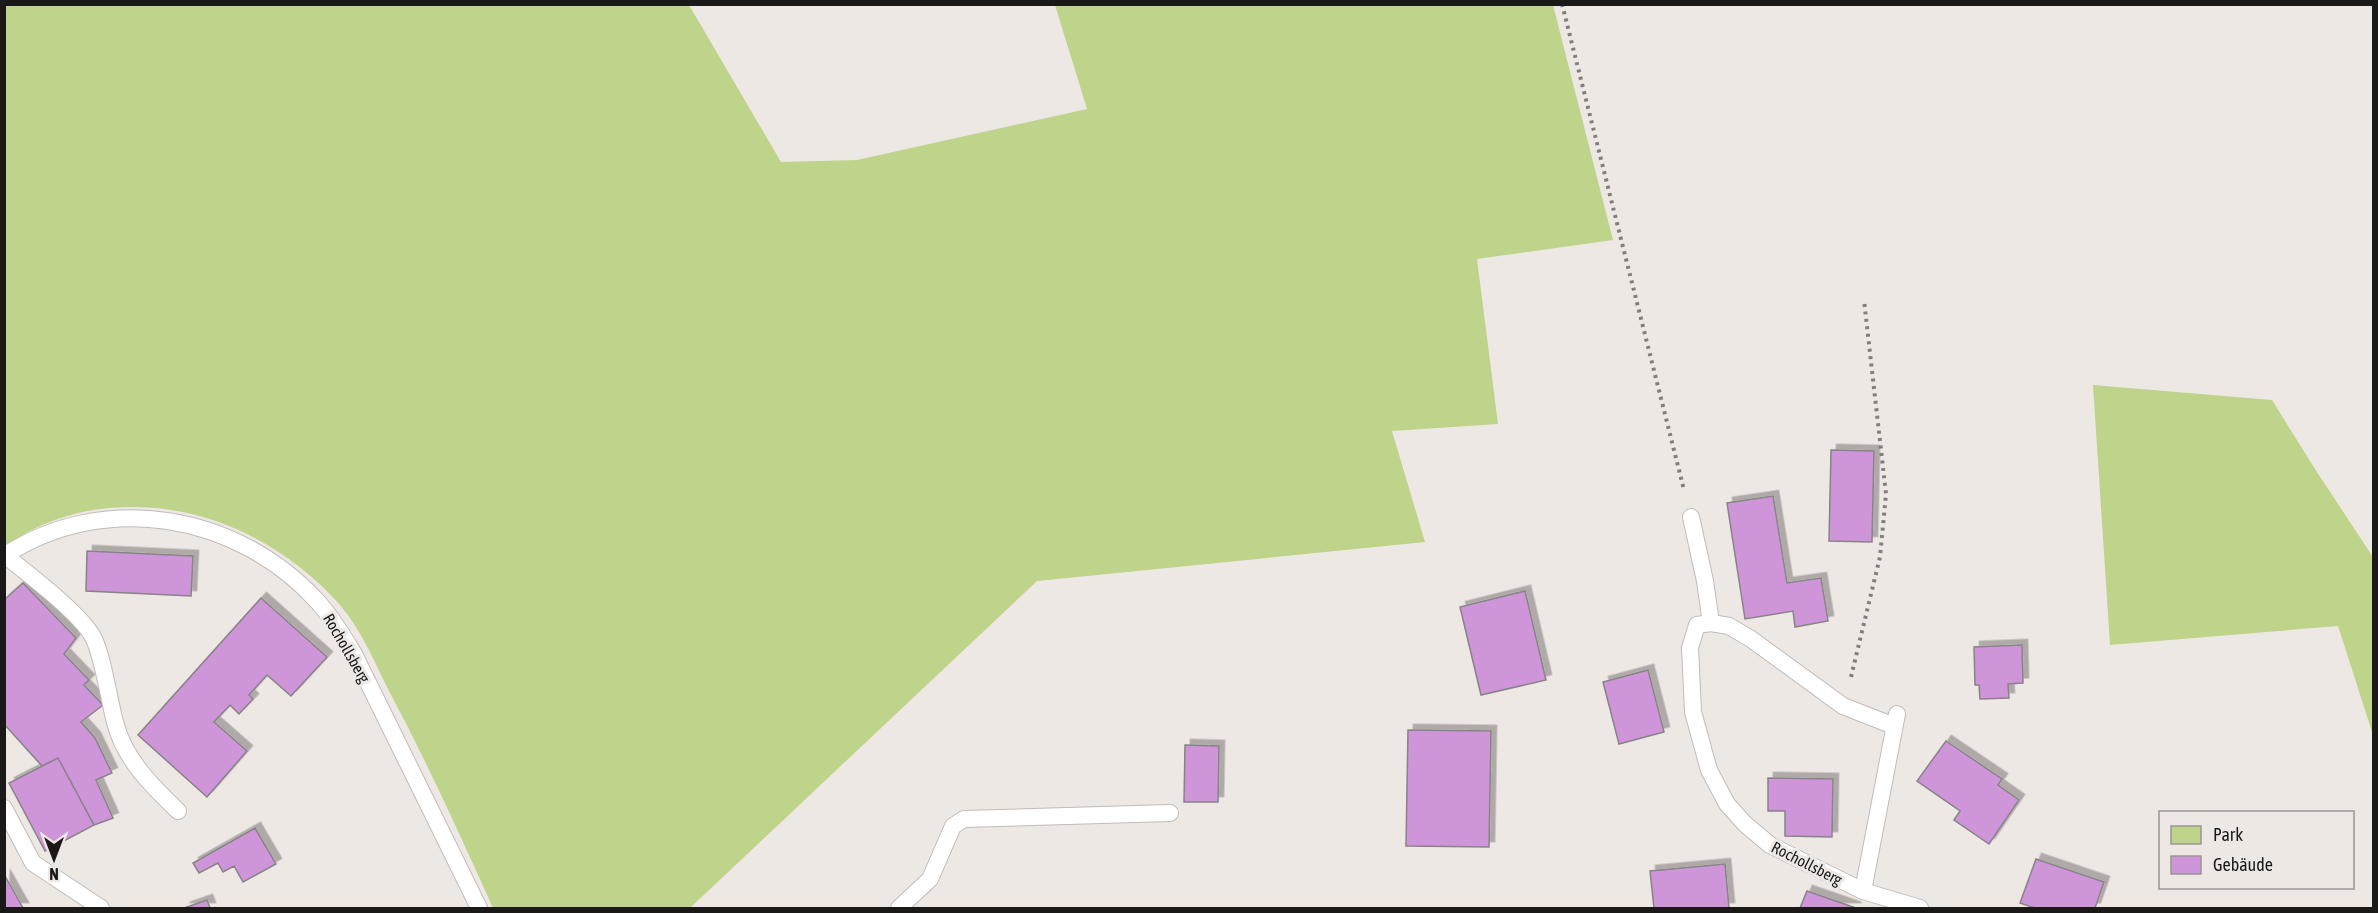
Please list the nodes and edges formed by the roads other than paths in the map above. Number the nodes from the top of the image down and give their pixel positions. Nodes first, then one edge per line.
1 (1690, 517) road end
2 (5, 556) edge
3 (1711, 623) junction
4 (4, 808) edge
5 (178, 811) dead end
6 (1170, 813) dead end
7 (1863, 891) junction
8 (101, 909) edge
9 (479, 909) edge
10 (899, 909) edge
11 (1920, 909) edge

1 - 3 lane
2 - 5 lane
2 - 9 lane, Rochollsberg
3 - 7 lane, Rochollsberg
3 - 7 lane
4 - 8 lane
6 - 10 lane
7 - 11 lane, Rochollsberg

